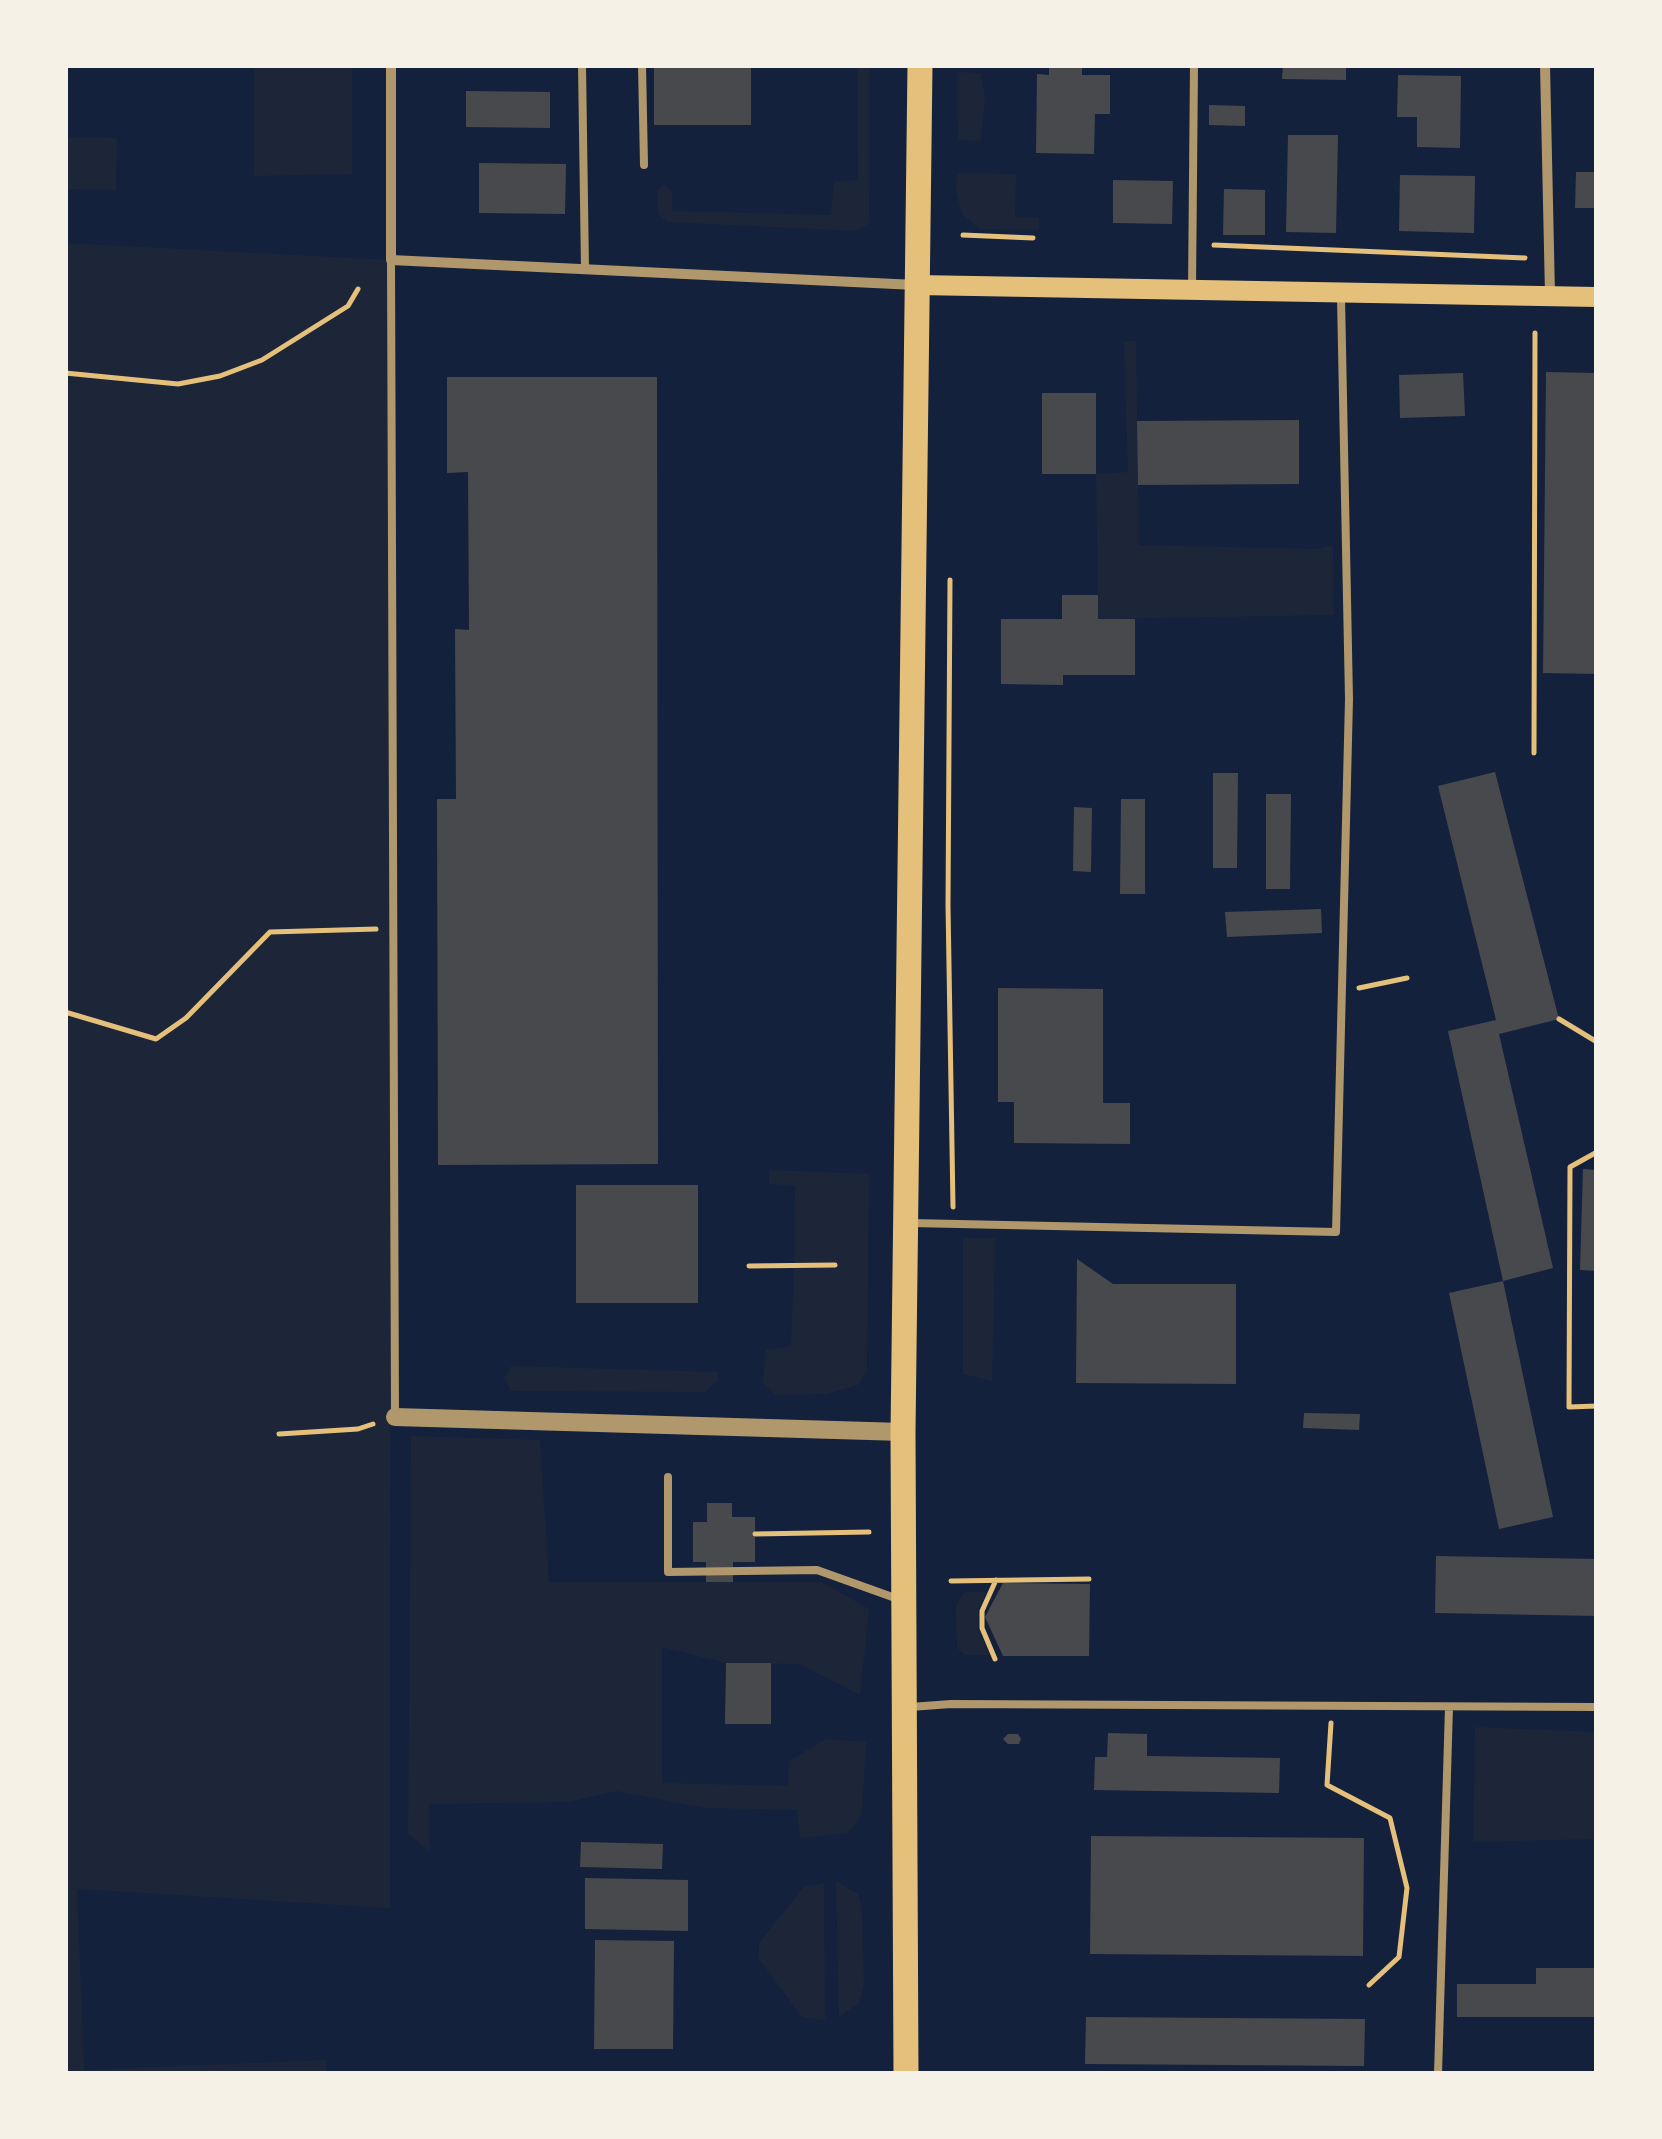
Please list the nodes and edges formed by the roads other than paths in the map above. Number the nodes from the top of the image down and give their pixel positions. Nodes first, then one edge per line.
1 (391, 65) edge
2 (582, 65) edge
3 (642, 65) edge
4 (920, 65) edge
5 (1194, 65) edge
6 (1545, 65) edge
7 (644, 165) dead end
8 (392, 260) junction
9 (585, 270) junction
10 (917, 285) junction
11 (1192, 290) junction
12 (1340, 292) junction
13 (1550, 296) junction
14 (1597, 298) edge
15 (908, 1223) junction
16 (395, 1417) joint
17 (904, 1432) junction
18 (668, 1477) dead end
19 (904, 1600) junction
20 (1449, 1706) junction
21 (905, 1707) junction
22 (1597, 1707) edge
23 (906, 2074) edge
24 (1438, 2074) edge

1 - 8 street
2 - 9 lane
3 - 7 lane
4 - 10 main road
5 - 11 lane
6 - 13 street
8 - 9 street
8 - 16 lane
9 - 10 street
10 - 11 main road
10 - 15 main road
11 - 12 main road
12 - 13 main road
12 - 15 lane
13 - 14 main road
15 - 17 main road
16 - 17 street
17 - 19 main road
18 - 19 lane
19 - 21 main road
20 - 21 lane
20 - 22 lane
20 - 24 lane
21 - 23 main road

